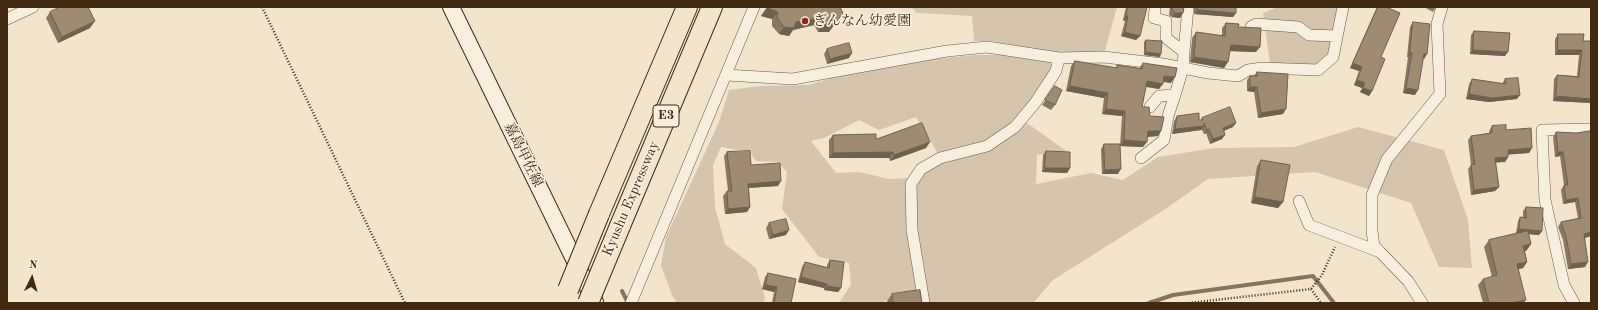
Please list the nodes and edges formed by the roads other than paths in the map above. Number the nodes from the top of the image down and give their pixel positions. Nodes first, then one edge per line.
1 (451, 7) edge
2 (687, 7) edge
3 (712, 7) edge
4 (754, 7) edge
5 (1188, 7) edge
6 (1342, 7) edge
7 (1442, 7) edge
8 (30, 8) edge
9 (1155, 10) dead end
10 (7, 19) edge
11 (1251, 27) edge
12 (1337, 36) junction
13 (1184, 52) junction
14 (1060, 58) junction
15 (1183, 68) junction
16 (726, 75) junction
17 (1175, 95) junction
18 (1150, 107) edge
19 (1591, 129) edge
20 (1141, 158) dead end
21 (1299, 201) dead end
22 (1380, 252) junction
23 (566, 296) edge
24 (633, 298) edge
25 (588, 303) edge
26 (596, 303) edge
27 (924, 303) edge
28 (1422, 303) edge
29 (1574, 303) edge

1 - 26 main road, 嘉島甲佐線
2 - 23 highway, Kyushu Expressway / E3, bridge
3 - 25 highway, Kyushu Expressway / E3, bridge
4 - 16 street
5 - 13 street
6 - 12 street
7 - 22 street
8 - 10 street
9 - 13 street
11 - 12 street
12 - 15 street
13 - 15 street
14 - 15 street
14 - 16 street
14 - 27 street
15 - 17 street
16 - 24 street
17 - 18 street
17 - 20 street
19 - 29 street
21 - 22 street
22 - 28 street

